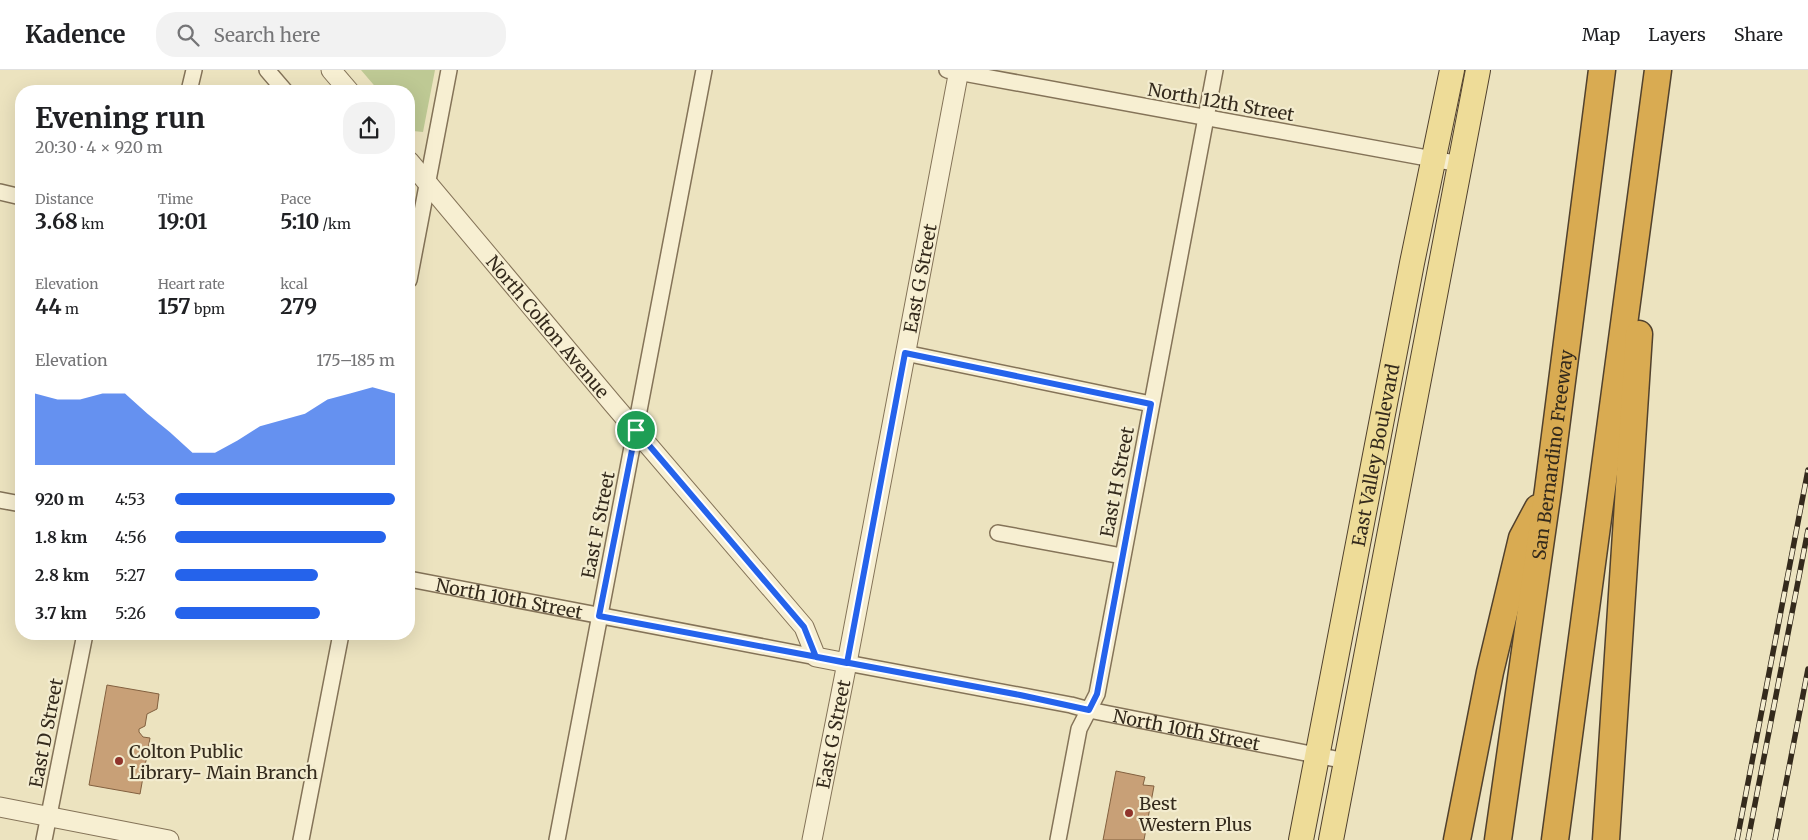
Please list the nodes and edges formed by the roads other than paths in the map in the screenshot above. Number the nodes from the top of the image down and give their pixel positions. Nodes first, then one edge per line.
1 (194, 70) edge
2 (267, 70) edge
3 (331, 70) edge
4 (449, 70) edge
5 (704, 70) edge
6 (1215, 70) edge
7 (1452, 70) edge
8 (1478, 70) edge
9 (1602, 70) edge
10 (1658, 70) edge
11 (955, 71) edge
12 (191, 85) edge
13 (280, 85) edge
14 (344, 85) edge
15 (1654, 100) junction
16 (1205, 119) junction
17 (1435, 159) junction
18 (1460, 164) junction
19 (415, 169) edge
20 (427, 184) junction
21 (0, 192) edge
22 (15, 196) edge
23 (415, 229) edge
24 (905, 353) junction
25 (1151, 404) junction
26 (636, 430) junction
27 (1548, 490) junction
28 (0, 500) edge
29 (15, 503) edge
30 (998, 533) dead end
31 (1122, 556) junction
32 (415, 580) edge
33 (599, 616) junction
34 (84, 640) edge
35 (340, 640) edge
36 (816, 657) junction
37 (847, 663) junction
38 (1089, 710) junction
39 (1316, 755) junction
40 (1346, 761) junction
41 (0, 807) edge
42 (49, 817) junction
43 (44, 840) edge
44 (169, 840) edge
45 (301, 840) edge
46 (557, 840) edge
47 (812, 840) edge
48 (1058, 840) edge
49 (1301, 840) edge
50 (1331, 840) edge
51 (1456, 840) edge
52 (1498, 840) edge
53 (1555, 840) edge
54 (1606, 840) edge

1 - 12 street
2 - 13 street
3 - 14 street
4 - 20 street
5 - 26 street, East F Street
6 - 16 street, East H Street
7 - 17 main road, East Valley Boulevard
8 - 18 main road, East Valley Boulevard
9 - 27 highway, San Bernardino Freeway
10 - 15 highway
11 - 16 street, North 12th Street
11 - 24 street, East G Street
15 - 53 highway
15 - 54 highway
16 - 17 street, North 12th Street
16 - 25 street, East H Street
17 - 18 street, North 12th Street
17 - 39 main road, East Valley Boulevard
18 - 40 main road, East Valley Boulevard
19 - 20 street, North Colton Avenue
20 - 23 street
20 - 26 street, North Colton Avenue
21 - 22 street
24 - 25 street
24 - 37 street, East G Street
25 - 31 street, East H Street
26 - 33 street, East F Street
26 - 36 street, North Colton Avenue
27 - 51 highway
27 - 52 highway, San Bernardino Freeway
28 - 29 street
30 - 31 street
31 - 38 street, East H Street
32 - 33 street, North 10th Street
33 - 36 street, North 10th Street
33 - 46 street, East F Street
34 - 42 street, East D Street
35 - 45 street
36 - 37 street, North 10th Street
37 - 38 street, North 10th Street
37 - 47 street, East G Street
38 - 39 street, North 10th Street
38 - 48 street, East H Street
39 - 40 street, North 10th Street
39 - 49 main road, East Valley Boulevard
40 - 50 main road, East Valley Boulevard
41 - 42 street
42 - 43 street, East D Street
42 - 44 street

